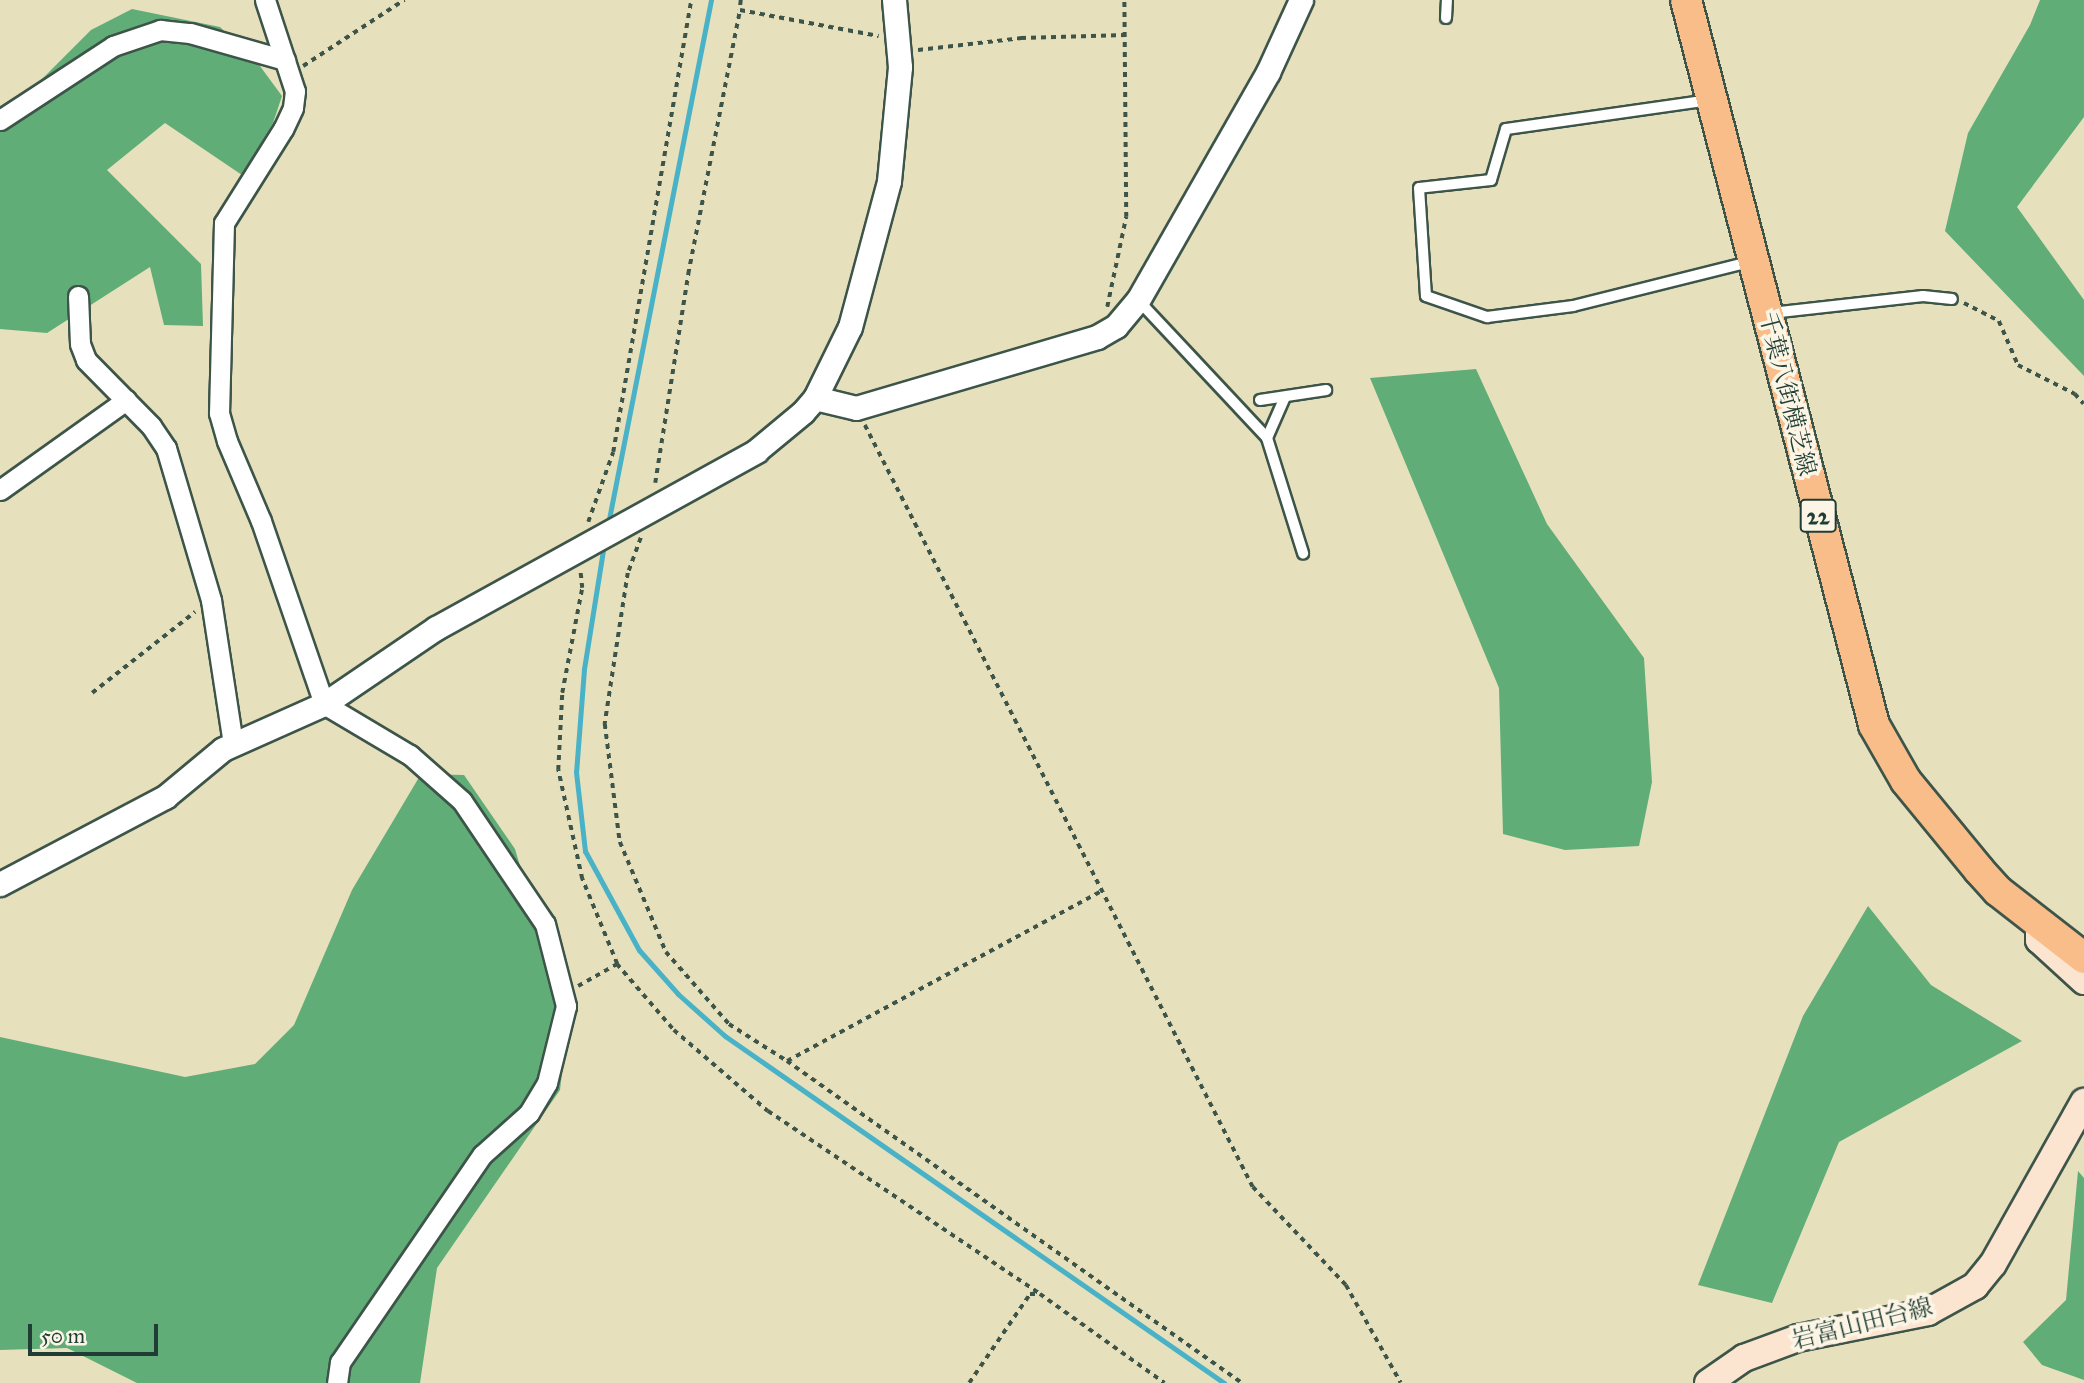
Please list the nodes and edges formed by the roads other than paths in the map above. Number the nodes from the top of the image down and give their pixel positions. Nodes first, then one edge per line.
1 (265, 0) edge
2 (894, 0) edge
3 (1301, 0) edge
4 (1447, 0) edge
5 (1686, 0) edge
6 (1446, 18) dead end
7 (289, 67) junction
8 (1714, 100) junction
9 (0, 120) edge
10 (1756, 261) junction
11 (78, 296) dead end
12 (1952, 299) road end
13 (1138, 300) junction
14 (1767, 313) junction
15 (1326, 390) dead end
16 (1285, 397) junction
17 (815, 398) junction
18 (126, 400) junction
19 (1259, 400) dead end
20 (1267, 438) junction
21 (0, 490) edge
22 (1303, 553) dead end
23 (324, 704) junction
24 (233, 743) junction
25 (0, 884) edge
26 (2039, 925) junction
27 (2084, 958) edge
28 (2084, 981) edge
29 (2084, 1102) edge
30 (337, 1383) edge
31 (1708, 1383) edge

1 - 7 street
2 - 17 street
3 - 13 street
4 - 6 lane
5 - 8 main road, 千葉八街横芝線 / 22
7 - 9 street
7 - 23 street
8 - 10 main road, 千葉八街横芝線 / 22
8 - 10 lane
10 - 14 main road, 千葉八街横芝線 / 22
11 - 18 street
12 - 14 lane
13 - 17 street
13 - 20 lane
14 - 26 main road, 千葉八街横芝線 / 22
15 - 16 lane
16 - 19 lane
16 - 20 lane
17 - 23 street
18 - 21 street
18 - 24 street
20 - 22 lane
23 - 24 street
23 - 30 street
24 - 25 street
26 - 27 main road, 千葉八街横芝線 / 22
26 - 28 main road
29 - 31 main road, 岩富山田台線

